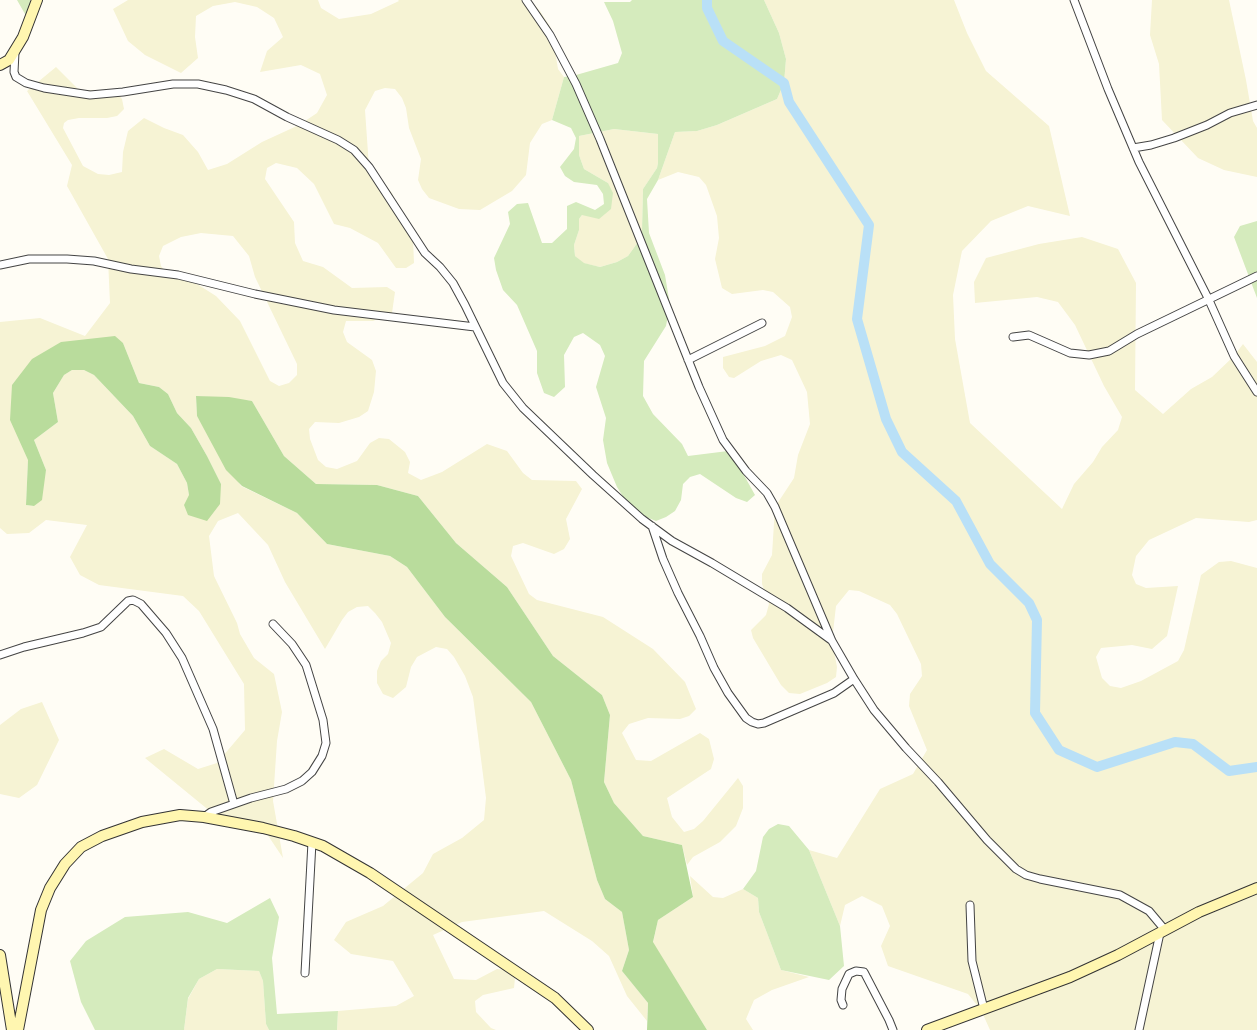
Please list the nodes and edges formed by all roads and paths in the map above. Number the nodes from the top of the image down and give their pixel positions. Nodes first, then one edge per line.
1 (37, 0) edge
2 (526, 0) edge
3 (1074, 0) edge
4 (14, 52) junction
5 (0, 65) edge
6 (1257, 105) edge
7 (1133, 148) junction
8 (0, 265) edge
9 (1257, 276) edge
10 (1208, 298) junction
11 (762, 323) dead end
12 (476, 328) junction
13 (1013, 337) dead end
14 (688, 360) junction
15 (1257, 392) edge
16 (651, 525) junction
17 (273, 624) dead end
18 (832, 641) junction
19 (0, 655) edge
20 (854, 679) junction
21 (234, 804) junction
22 (204, 816) junction
23 (312, 842) junction
24 (1257, 888) edge
25 (970, 905) dead end
26 (1162, 931) junction
27 (0, 954) edge
28 (305, 974) dead end
29 (843, 1005) dead end
30 (984, 1009) junction
31 (12, 1030) edge
32 (18, 1030) edge
33 (588, 1030) edge
34 (893, 1030) edge
35 (927, 1030) edge
36 (1139, 1030) edge

1 - 4 street
2 - 14 street
3 - 7 street
4 - 5 street
4 - 12 street
6 - 7 street
7 - 10 street
8 - 12 street
9 - 10 street
10 - 13 street
10 - 15 street
11 - 14 street
12 - 16 street
14 - 18 street
16 - 18 street
16 - 20 street
17 - 21 street
18 - 20 street
19 - 21 street
20 - 26 street
21 - 22 street
22 - 23 street
22 - 32 street
23 - 28 street
23 - 33 street
24 - 26 street
25 - 30 street
26 - 30 street
26 - 36 street
27 - 31 street
29 - 34 street
30 - 35 street

